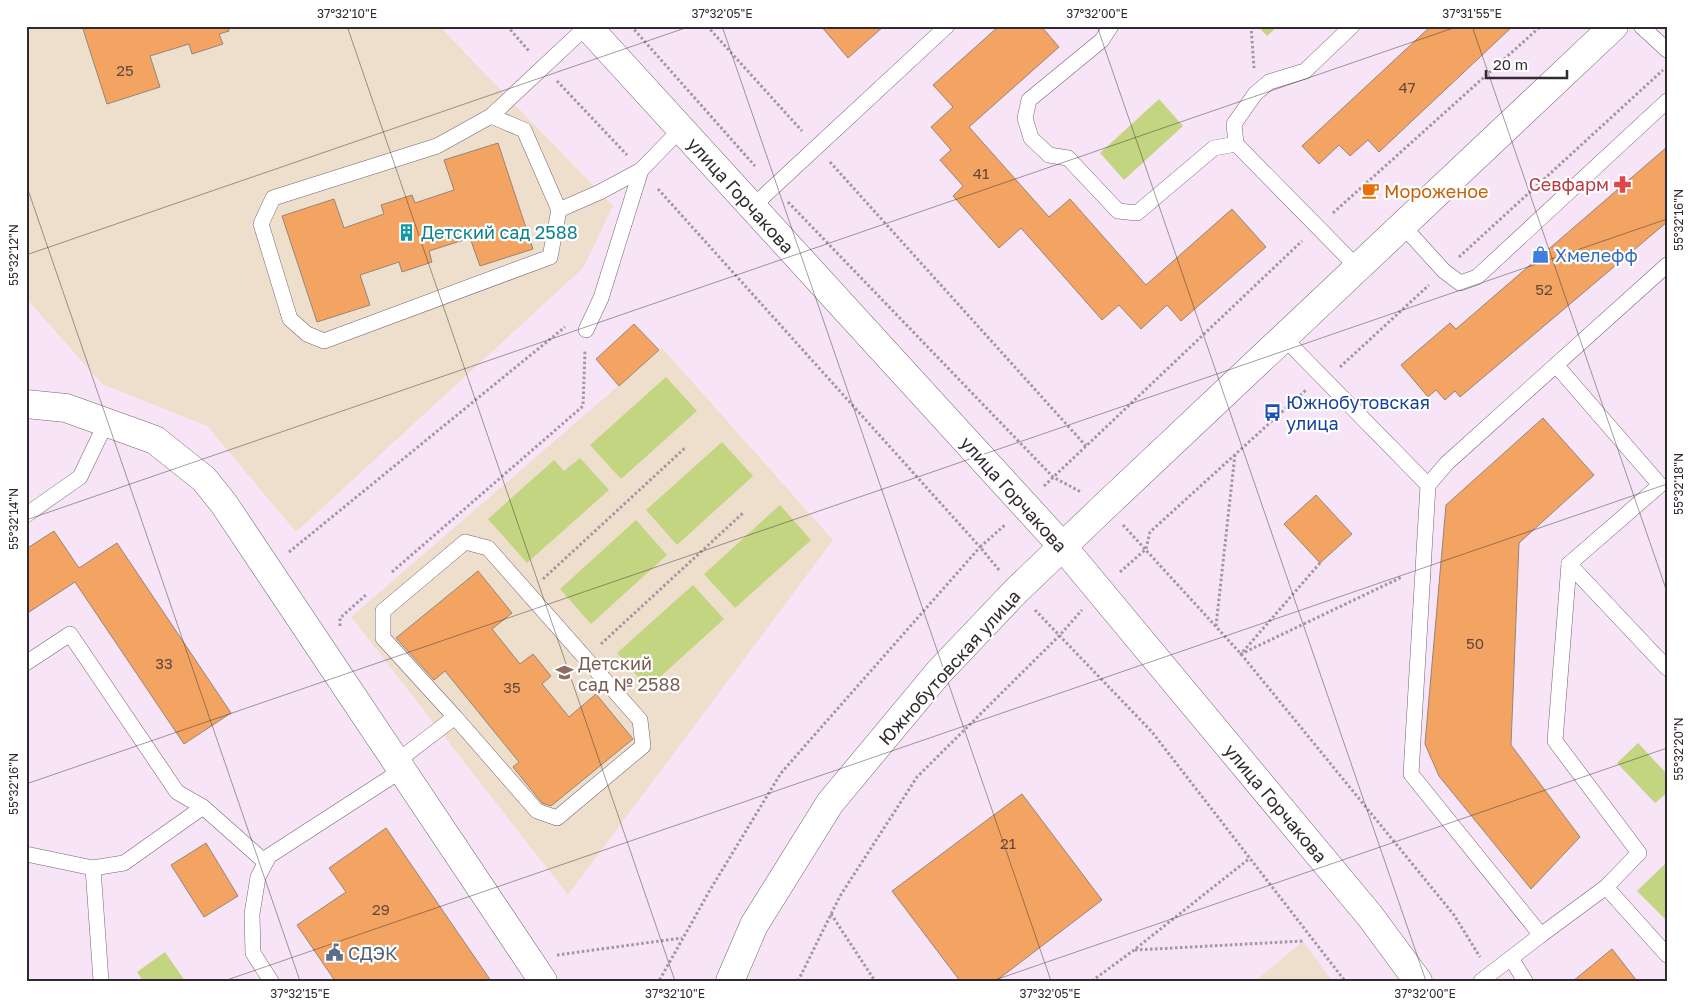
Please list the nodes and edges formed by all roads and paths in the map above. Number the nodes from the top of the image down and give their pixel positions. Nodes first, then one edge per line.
1 (507, 26) edge
2 (587, 26) edge
3 (631, 26) edge
4 (707, 26) edge
5 (947, 26) edge
6 (1111, 26) edge
7 (1251, 26) edge
8 (1352, 26) edge
9 (1541, 26) edge
10 (1614, 26) edge
11 (1641, 26) edge
12 (931, 31) edge
13 (1667, 50) edge
14 (1667, 66) edge
15 (543, 67) junction
16 (1255, 94) junction
17 (1667, 102) edge
18 (491, 116) junction
19 (681, 128) junction
20 (1236, 144) junction
21 (816, 146) junction
22 (641, 170) junction
23 (774, 187) junction
24 (752, 207) junction
25 (559, 210) junction
26 (1317, 226) junction
27 (1403, 226) junction
28 (1667, 265) edge
29 (1358, 268) junction
30 (1444, 271) junction
31 (586, 330) junction
32 (1284, 338) junction
33 (1556, 365) junction
34 (1326, 380) junction
35 (26, 404) edge
36 (106, 423) junction
37 (1086, 446) junction
38 (686, 447) dead end
39 (1235, 454) junction
40 (1053, 477) junction
41 (1428, 485) junction
42 (1025, 505) junction
43 (1105, 506) junction
44 (743, 513) dead end
45 (26, 515) edge
46 (980, 547) junction
47 (1063, 547) junction
48 (1146, 549) junction
49 (282, 557) dead end
50 (1320, 563) dead end
51 (1569, 564) junction
52 (1423, 567) junction
53 (392, 573) dead end
54 (1100, 590) junction
55 (370, 592) dead end
56 (528, 593) junction
57 (1216, 627) junction
58 (339, 632) dead end
59 (1059, 636) junction
60 (1240, 654) junction
61 (586, 658) junction
62 (26, 663) edge
63 (1667, 668) edge
64 (455, 717) junction
65 (399, 766) junction
66 (202, 807) junction
67 (26, 854) edge
68 (1250, 858) junction
69 (265, 862) junction
70 (93, 868) junction
71 (1606, 887) junction
72 (831, 913) junction
73 (1540, 935) junction
74 (683, 938) junction
75 (1303, 941) dead end
76 (1134, 950) junction
77 (1667, 956) edge
78 (1511, 958) junction
79 (545, 968) edge
80 (1485, 977) edge
81 (101, 981) edge
82 (271, 981) edge
83 (659, 981) edge
84 (730, 981) edge
85 (798, 981) edge
86 (875, 981) edge
87 (1092, 981) edge
88 (1345, 981) edge
89 (1418, 981) edge
90 (1525, 981) edge

1 - 15 path
2 - 15 lane
2 - 19 street, улица Горчакова
3 - 23 path
4 - 21 path
5 - 12 lane
6 - 20 lane
7 - 16 path
8 - 16 lane
9 - 26 path
10 - 27 street, Южнобутовская улица
11 - 13 lane
12 - 21 lane
14 - 30 path
15 - 18 lane
15 - 22 path
16 - 20 lane
17 - 30 lane
18 - 25 lane
18 - 25 lane
19 - 22 lane
19 - 24 street, улица Горчакова
20 - 26 lane
21 - 23 lane
21 - 37 path
22 - 25 lane
22 - 31 lane
22 - 46 path
23 - 24 lane
23 - 40 path
24 - 42 street, улица Горчакова
26 - 29 lane
26 - 37 path
27 - 29 street, Южнобутовская улица
27 - 30 lane
28 - 33 lane
29 - 32 street, Южнобутовская улица
30 - 34 path
31 - 49 path
31 - 53 path
32 - 34 lane
32 - 43 street, Южнобутовская улица
33 - 41 lane
33 - 51 lane
34 - 39 path
34 - 41 lane
35 - 36 street
36 - 45 lane
36 - 65 street
37 - 40 path
38 - 56 path
39 - 48 path
39 - 57 path
40 - 42 path
40 - 43 path
41 - 52 lane
42 - 46 path
42 - 47 street, улица Горчакова
43 - 47 street, Южнобутовская улица
43 - 48 path
44 - 61 path
46 - 74 path
47 - 54 street, улица Горчакова
47 - 84 street, Южнобутовская улица
48 - 54 path
48 - 57 path
50 - 60 path
51 - 63 lane
51 - 71 lane
52 - 60 path
52 - 73 lane
54 - 59 path
54 - 89 street, улица Горчакова
55 - 58 path
56 - 61 lane
56 - 64 lane
57 - 60 path
59 - 68 path
59 - 72 path
60 - 80 path
61 - 64 lane
62 - 66 lane
64 - 65 lane
65 - 69 lane
65 - 79 street
66 - 69 lane
66 - 70 lane
67 - 70 lane
68 - 76 path
68 - 88 path
69 - 82 lane
70 - 81 lane
71 - 73 lane
71 - 77 lane
72 - 85 path
72 - 86 path
73 - 78 lane
74 - 79 path
74 - 83 path
75 - 76 path
76 - 87 path
78 - 80 lane
78 - 90 lane

